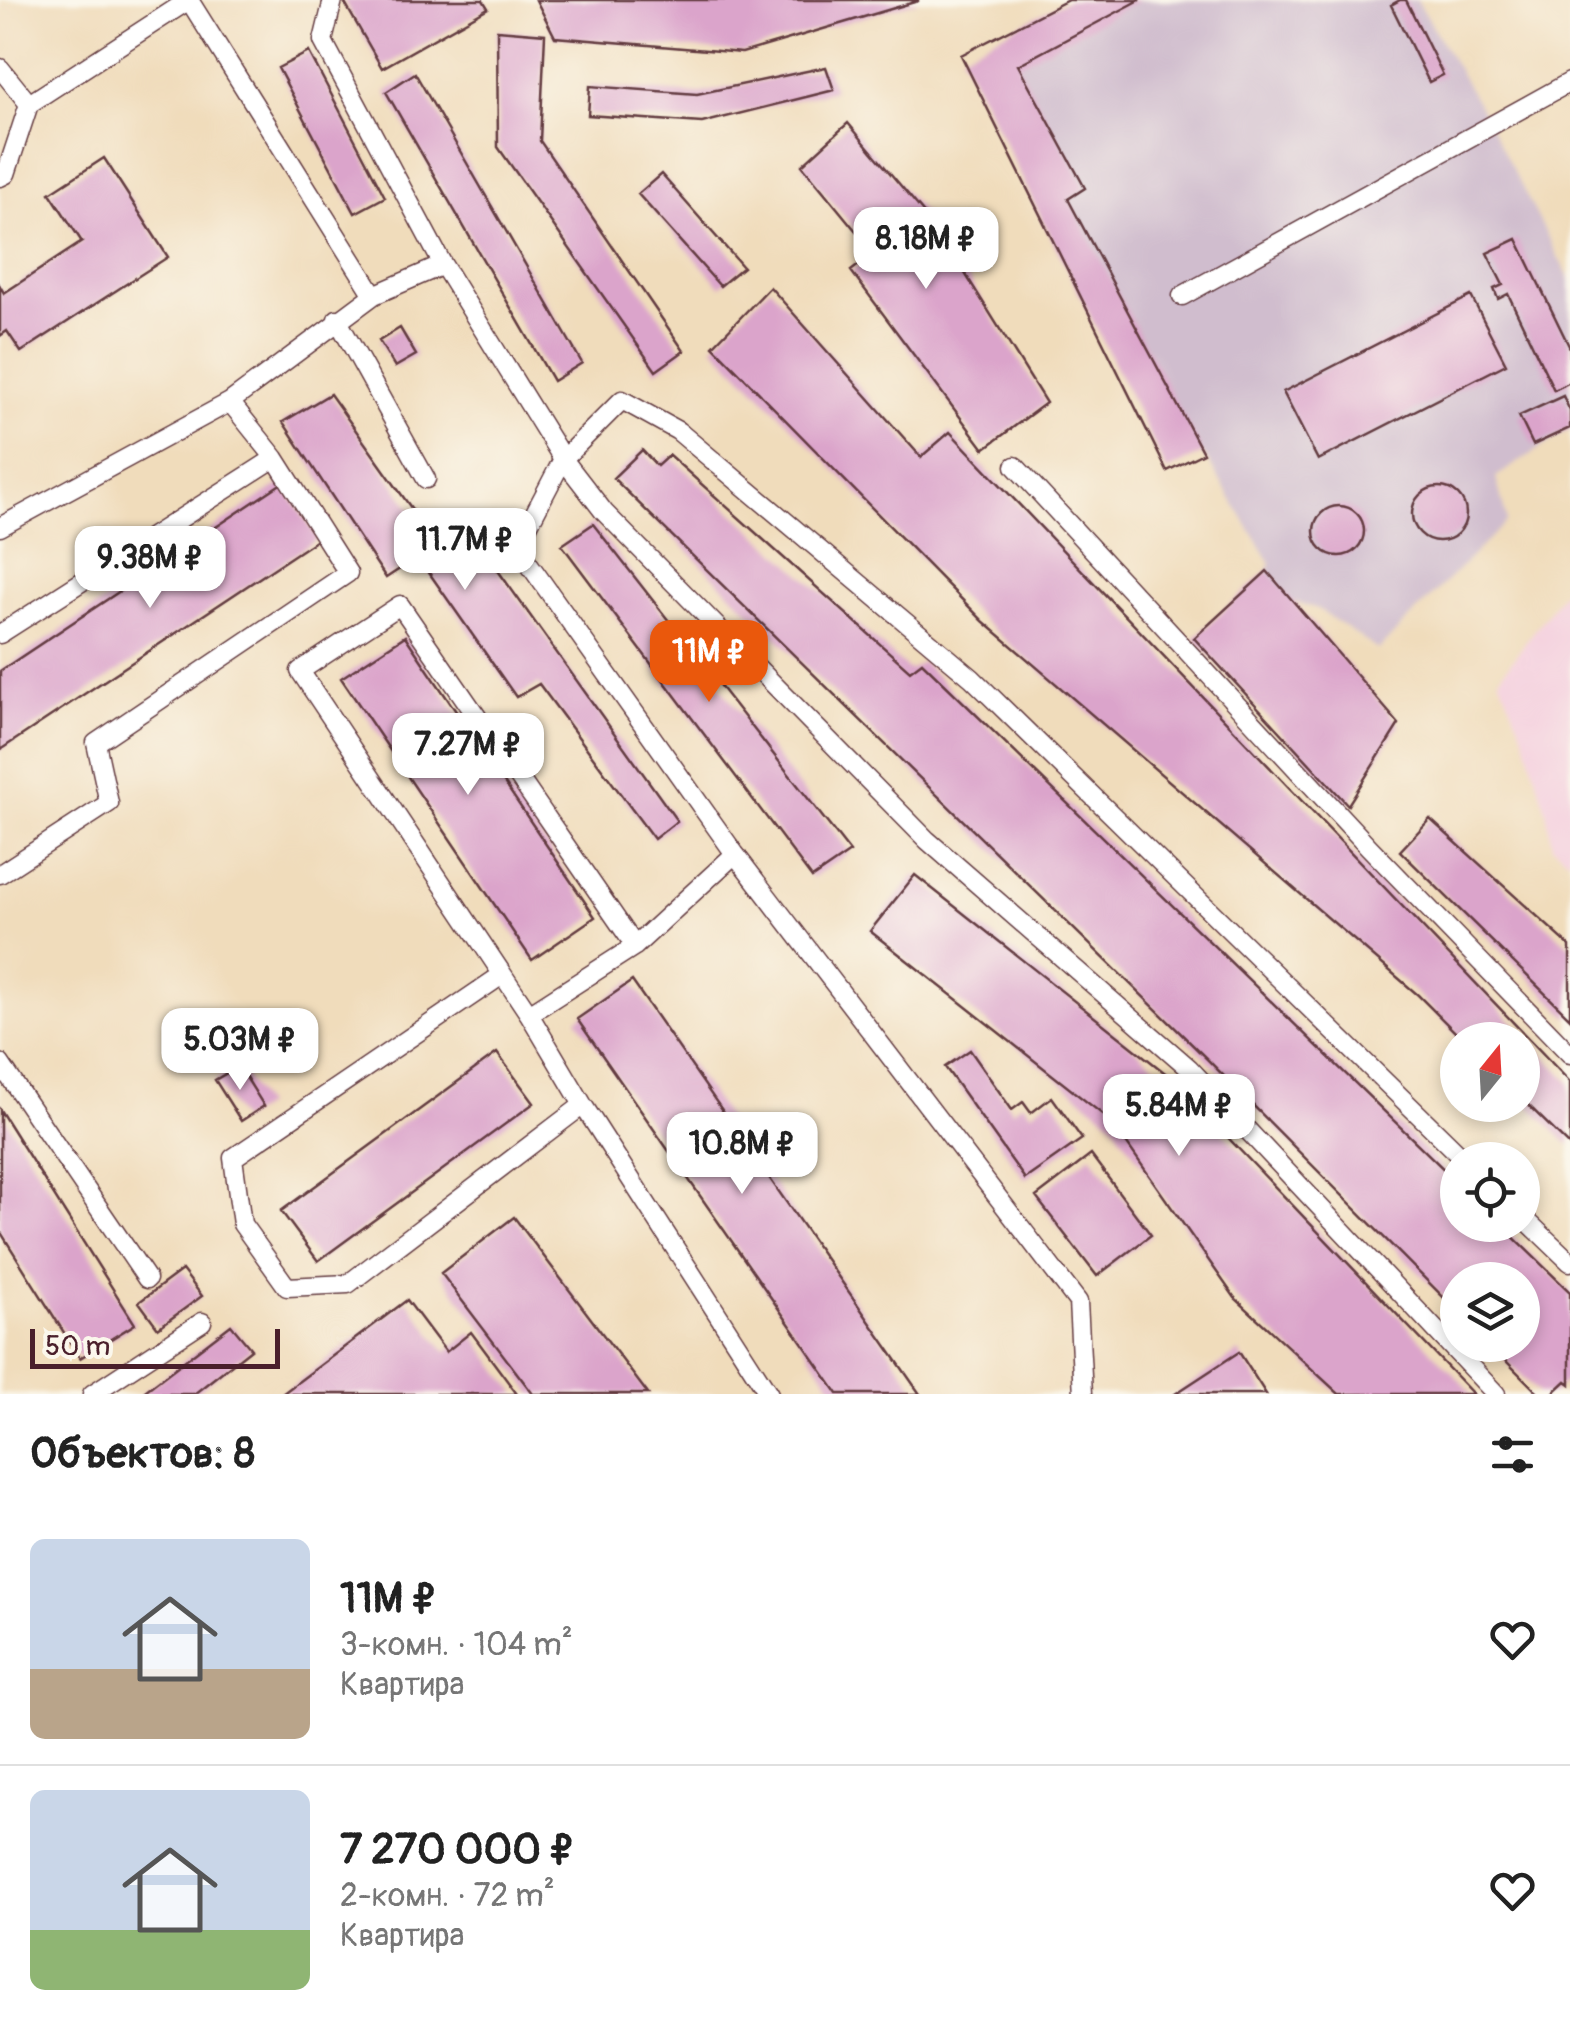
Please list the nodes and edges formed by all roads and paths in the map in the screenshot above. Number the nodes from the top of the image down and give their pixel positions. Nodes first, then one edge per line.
1 (189, 0) edge
2 (333, 0) edge
3 (0, 68) edge
4 (1570, 82) edge
5 (29, 104) junction
6 (0, 177) edge
7 (444, 264) junction
8 (374, 294) junction
9 (1182, 296) dead end
10 (336, 319) junction
11 (230, 402) junction
12 (275, 458) junction
13 (563, 459) junction
14 (1015, 466) dead end
15 (426, 479) dead end
16 (0, 527) edge
17 (0, 634) edge
18 (735, 854) junction
19 (0, 874) edge
20 (636, 946) junction
21 (502, 975) junction
22 (529, 1014) junction
23 (1570, 1054) edge
24 (0, 1063) edge
25 (583, 1105) junction
26 (1448, 1142) edge
27 (1540, 1233) edge
28 (1570, 1262) edge
29 (147, 1279) dead end
30 (202, 1322) dead end
31 (92, 1394) edge
32 (769, 1394) edge
33 (1083, 1394) edge
34 (1496, 1394) edge

1 - 5 lane
1 - 8 lane
2 - 7 lane
3 - 5 lane
4 - 9 lane
5 - 6 lane
7 - 8 lane
7 - 13 lane
8 - 10 lane
10 - 11 lane
10 - 15 lane
11 - 12 lane
11 - 16 lane
12 - 17 lane
12 - 19 lane
13 - 18 lane
13 - 26 lane
13 - 34 lane
14 - 23 lane
18 - 20 lane
18 - 33 lane
20 - 21 lane
20 - 22 lane
21 - 22 lane
21 - 25 lane
22 - 25 lane
24 - 29 lane
25 - 32 lane
27 - 28 lane
30 - 31 lane

